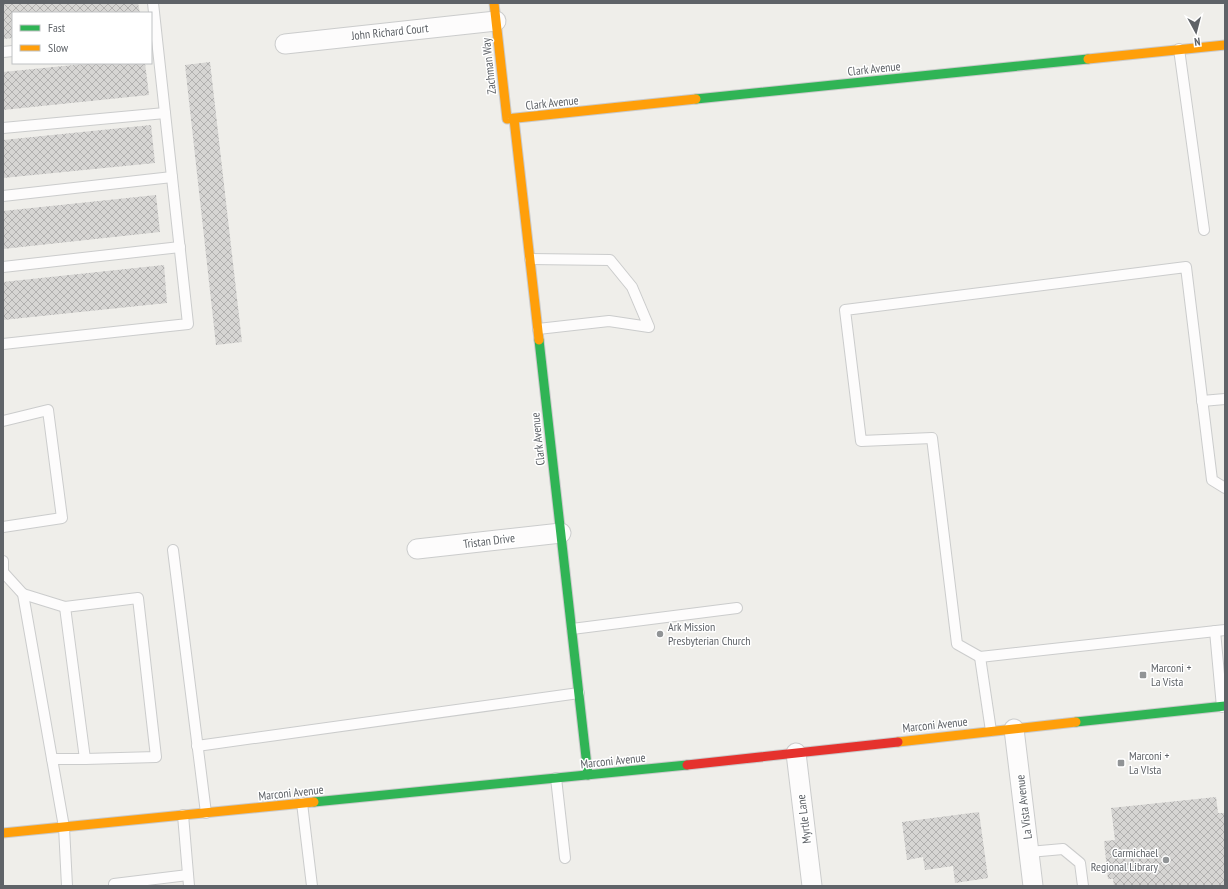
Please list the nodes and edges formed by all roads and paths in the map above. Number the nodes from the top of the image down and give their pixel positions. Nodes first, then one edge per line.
1 (153, 3) edge
2 (495, 12) edge
3 (154, 38) edge
4 (285, 44) dead end
5 (1225, 44) edge
6 (1179, 49) junction
7 (165, 113) junction
8 (514, 119) junction
9 (3, 128) edge
10 (172, 177) junction
11 (3, 196) edge
12 (1204, 230) dead end
13 (180, 247) junction
14 (530, 259) junction
15 (3, 267) edge
16 (538, 328) junction
17 (3, 344) edge
18 (1225, 399) edge
19 (1202, 401) junction
20 (3, 421) edge
21 (1225, 488) edge
22 (3, 527) edge
23 (561, 533) junction
24 (417, 549) dead end
25 (172, 550) dead end
26 (3, 561) edge
27 (23, 594) junction
28 (65, 607) junction
29 (737, 608) dead end
30 (572, 629) junction
31 (1220, 631) edge
32 (980, 657) junction
33 (579, 693) junction
34 (1224, 707) edge
35 (1014, 729) junction
36 (991, 731) junction
37 (197, 746) junction
38 (796, 753) junction
39 (52, 759) junction
40 (85, 759) junction
41 (588, 775) junction
42 (556, 778) junction
43 (302, 804) junction
44 (206, 813) junction
45 (183, 815) junction
46 (64, 827) junction
47 (3, 833) edge
48 (1029, 852) junction
49 (565, 858) dead end
50 (188, 875) junction
51 (114, 884) dead end
52 (67, 886) edge
53 (189, 886) edge
54 (312, 886) edge
55 (812, 886) edge
56 (1033, 886) edge
57 (1083, 886) edge

1 - 3 lane
2 - 4 street, John Richard Court
2 - 8 street, Zachman Way
3 - 7 lane
5 - 6 street, Clark Avenue
6 - 8 street, Clark Avenue
6 - 12 lane
7 - 9 lane
7 - 10 lane
8 - 14 street, Clark Avenue
10 - 11 lane
10 - 13 lane
13 - 15 lane
13 - 17 lane
14 - 16 street, Clark Avenue
14 - 16 lane
16 - 23 street, Clark Avenue
18 - 19 lane
19 - 21 lane
19 - 32 lane
20 - 22 lane
23 - 24 street, Tristan Drive
23 - 30 street, Clark Avenue
25 - 37 lane
26 - 27 lane
27 - 28 lane
27 - 39 lane
28 - 40 lane
28 - 40 lane
29 - 30 lane
30 - 33 street, Clark Avenue
31 - 32 lane
31 - 34 lane
32 - 36 lane
33 - 37 lane
33 - 41 street, Clark Avenue
34 - 35 street, Marconi Avenue
35 - 36 street, Marconi Avenue
35 - 48 street, La Vista Avenue
36 - 38 street, Marconi Avenue
37 - 44 lane
38 - 41 street, Marconi Avenue
38 - 55 street, Myrtle Lane
39 - 40 lane
39 - 46 lane
41 - 42 street, Marconi Avenue
42 - 43 street, Marconi Avenue
42 - 49 lane
43 - 44 street, Marconi Avenue
43 - 54 lane
44 - 45 street, Marconi Avenue
45 - 46 street, Marconi Avenue
45 - 50 lane
46 - 47 street, Marconi Avenue
46 - 52 lane
48 - 56 street, La Vista Avenue
48 - 57 lane
50 - 51 lane
50 - 53 lane

